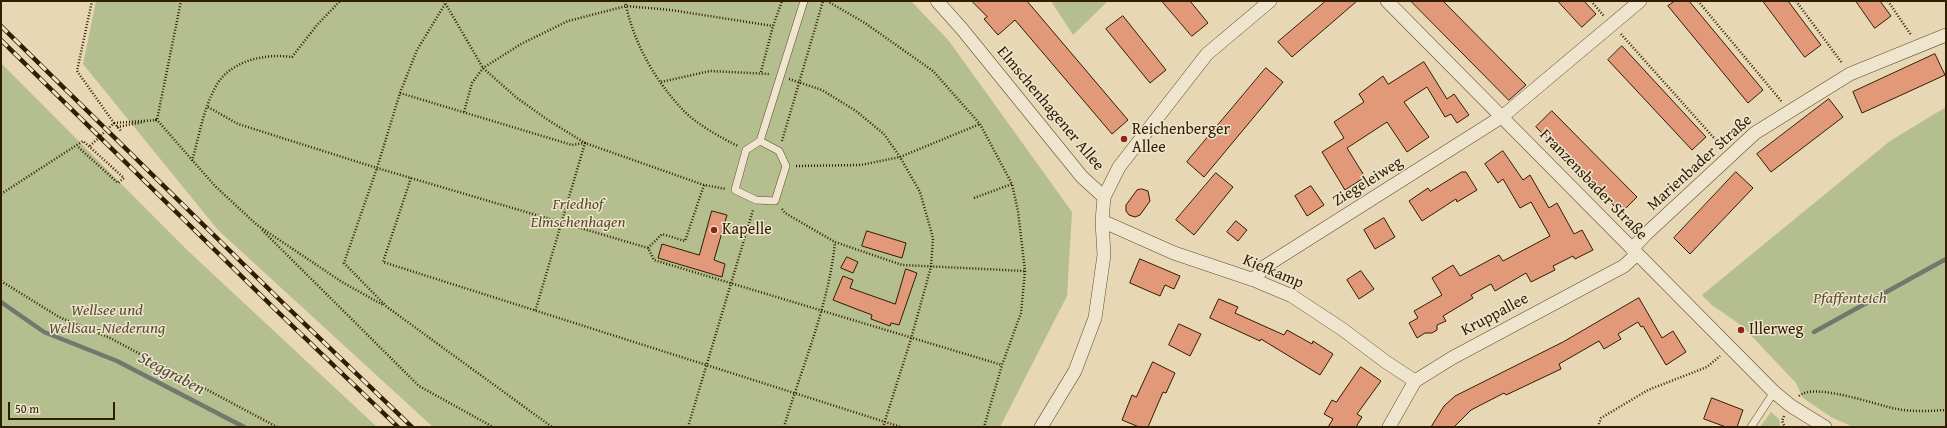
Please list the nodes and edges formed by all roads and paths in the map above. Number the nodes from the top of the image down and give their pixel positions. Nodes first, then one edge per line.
1 (92, 1) edge
2 (181, 1) edge
3 (340, 1) edge
4 (625, 1) edge
5 (782, 1) edge
6 (804, 1) edge
7 (823, 1) edge
8 (827, 1) edge
9 (937, 1) edge
10 (1270, 1) edge
11 (1388, 1) edge
12 (1591, 1) edge
13 (1640, 1) edge
14 (1698, 1) edge
15 (1796, 1) edge
16 (1888, 1) edge
17 (444, 2) edge
18 (626, 6) junction
19 (1612, 25) junction
20 (773, 26) junction
21 (1946, 35) edge
22 (1919, 46) junction
23 (483, 68) junction
24 (761, 72) junction
25 (1850, 74) junction
26 (781, 76) junction
27 (661, 82) junction
28 (799, 82) junction
29 (400, 93) junction
30 (208, 107) junction
31 (1789, 111) junction
32 (464, 112) junction
33 (1503, 116) junction
34 (157, 120) junction
35 (114, 123) junction
36 (980, 124) junction
37 (118, 127) junction
38 (122, 132) dead end
39 (760, 141) junction
40 (585, 143) junction
41 (78, 146) junction
42 (90, 146) junction
43 (746, 150) junction
44 (779, 151) junction
45 (1730, 156) junction
46 (900, 157) junction
47 (192, 162) junction
48 (786, 166) junction
49 (377, 168) junction
50 (411, 178) junction
51 (1012, 184) junction
52 (704, 185) junction
53 (735, 190) junction
54 (1, 194) edge
55 (1104, 197) junction
56 (974, 198) dead end
57 (756, 200) junction
58 (775, 201) junction
59 (1102, 221) junction
60 (562, 222) junction
61 (257, 225) junction
62 (835, 242) junction
63 (648, 248) junction
64 (1634, 252) junction
65 (931, 266) junction
66 (1025, 271) junction
67 (1254, 280) junction
68 (1, 281) edge
69 (731, 283) junction
70 (387, 307) junction
71 (821, 310) junction
72 (535, 312) junction
73 (911, 339) junction
74 (1729, 347) junction
75 (1002, 365) junction
76 (705, 366) junction
77 (1415, 381) junction
78 (1774, 392) junction
79 (794, 393) junction
80 (1791, 406) junction
81 (1946, 410) edge
82 (885, 422) junction
83 (277, 427) edge
84 (493, 427) edge
85 (552, 427) edge
86 (688, 427) edge
87 (784, 427) edge
88 (883, 427) edge
89 (901, 427) edge
90 (984, 427) edge
91 (1041, 427) edge
92 (1389, 427) edge
93 (1598, 427) edge
94 (1751, 427) edge
95 (1825, 427) edge

1 - 35 path
2 - 34 path
3 - 30 path
4 - 18 path
5 - 20 path
6 - 26 lane
7 - 28 path
8 - 36 path
9 - 55 street, Elmschenhagener Allee
10 - 55 street
11 - 33 street, Franzensbader Straße
12 - 19 path
13 - 19 street, Ziegeleiweg
14 - 31 path
15 - 25 path
16 - 22 path
17 - 23 path
17 - 29 path
18 - 20 path
18 - 23 path
18 - 27 path
19 - 33 street, Ziegeleiweg
19 - 45 path
20 - 24 path
21 - 22 street, Marienbader Straße
22 - 25 street, Marienbader Straße
23 - 32 path
23 - 40 path
24 - 26 path
24 - 27 path
25 - 31 street, Marienbader Straße
26 - 28 path
26 - 39 lane
27 - 43 path
28 - 44 path
28 - 46 path
29 - 32 path
29 - 49 path
30 - 47 path
30 - 49 path
31 - 45 street, Marienbader Straße
32 - 40 path
33 - 64 street, Franzensbader Straße
33 - 67 street, Ziegeleiweg
34 - 35 path
34 - 37 path
34 - 47 path
35 - 37 path
35 - 42 path
36 - 46 path
36 - 51 path
37 - 38 path
39 - 43 lane
39 - 44 lane
40 - 52 path
40 - 60 path
41 - 42 path
41 - 42 path
41 - 54 path
43 - 53 lane
44 - 48 lane
45 - 64 street, Marienbader Straße
46 - 48 path
46 - 65 path
47 - 61 path
48 - 58 lane
49 - 50 path
49 - 70 path
50 - 60 path
50 - 72 path
51 - 56 path
51 - 66 path
52 - 53 path
52 - 63 path
53 - 57 lane
55 - 59 street
57 - 58 lane
57 - 69 path
58 - 62 path
59 - 67 street, Kiefkamp
59 - 91 street
60 - 63 path
60 - 72 path
61 - 70 path
61 - 84 path
62 - 65 path
62 - 71 path
63 - 69 path
64 - 74 street, Franzensbader Straße
64 - 77 street, Kruppallee
65 - 66 path
65 - 73 path
66 - 75 path
67 - 77 street, Kiefkamp
68 - 83 path
69 - 71 path
69 - 76 path
70 - 85 path
71 - 73 path
71 - 79 path
72 - 76 path
73 - 75 path
73 - 82 path
74 - 78 street, Franzensbader Straße
74 - 93 path
75 - 90 path
76 - 79 path
76 - 86 path
77 - 92 street, Kruppallee
78 - 80 street, Franzensbader Straße
78 - 94 lane
79 - 82 path
79 - 87 path
80 - 81 path
80 - 95 street, Franzensbader Straße
82 - 88 path
82 - 89 path

